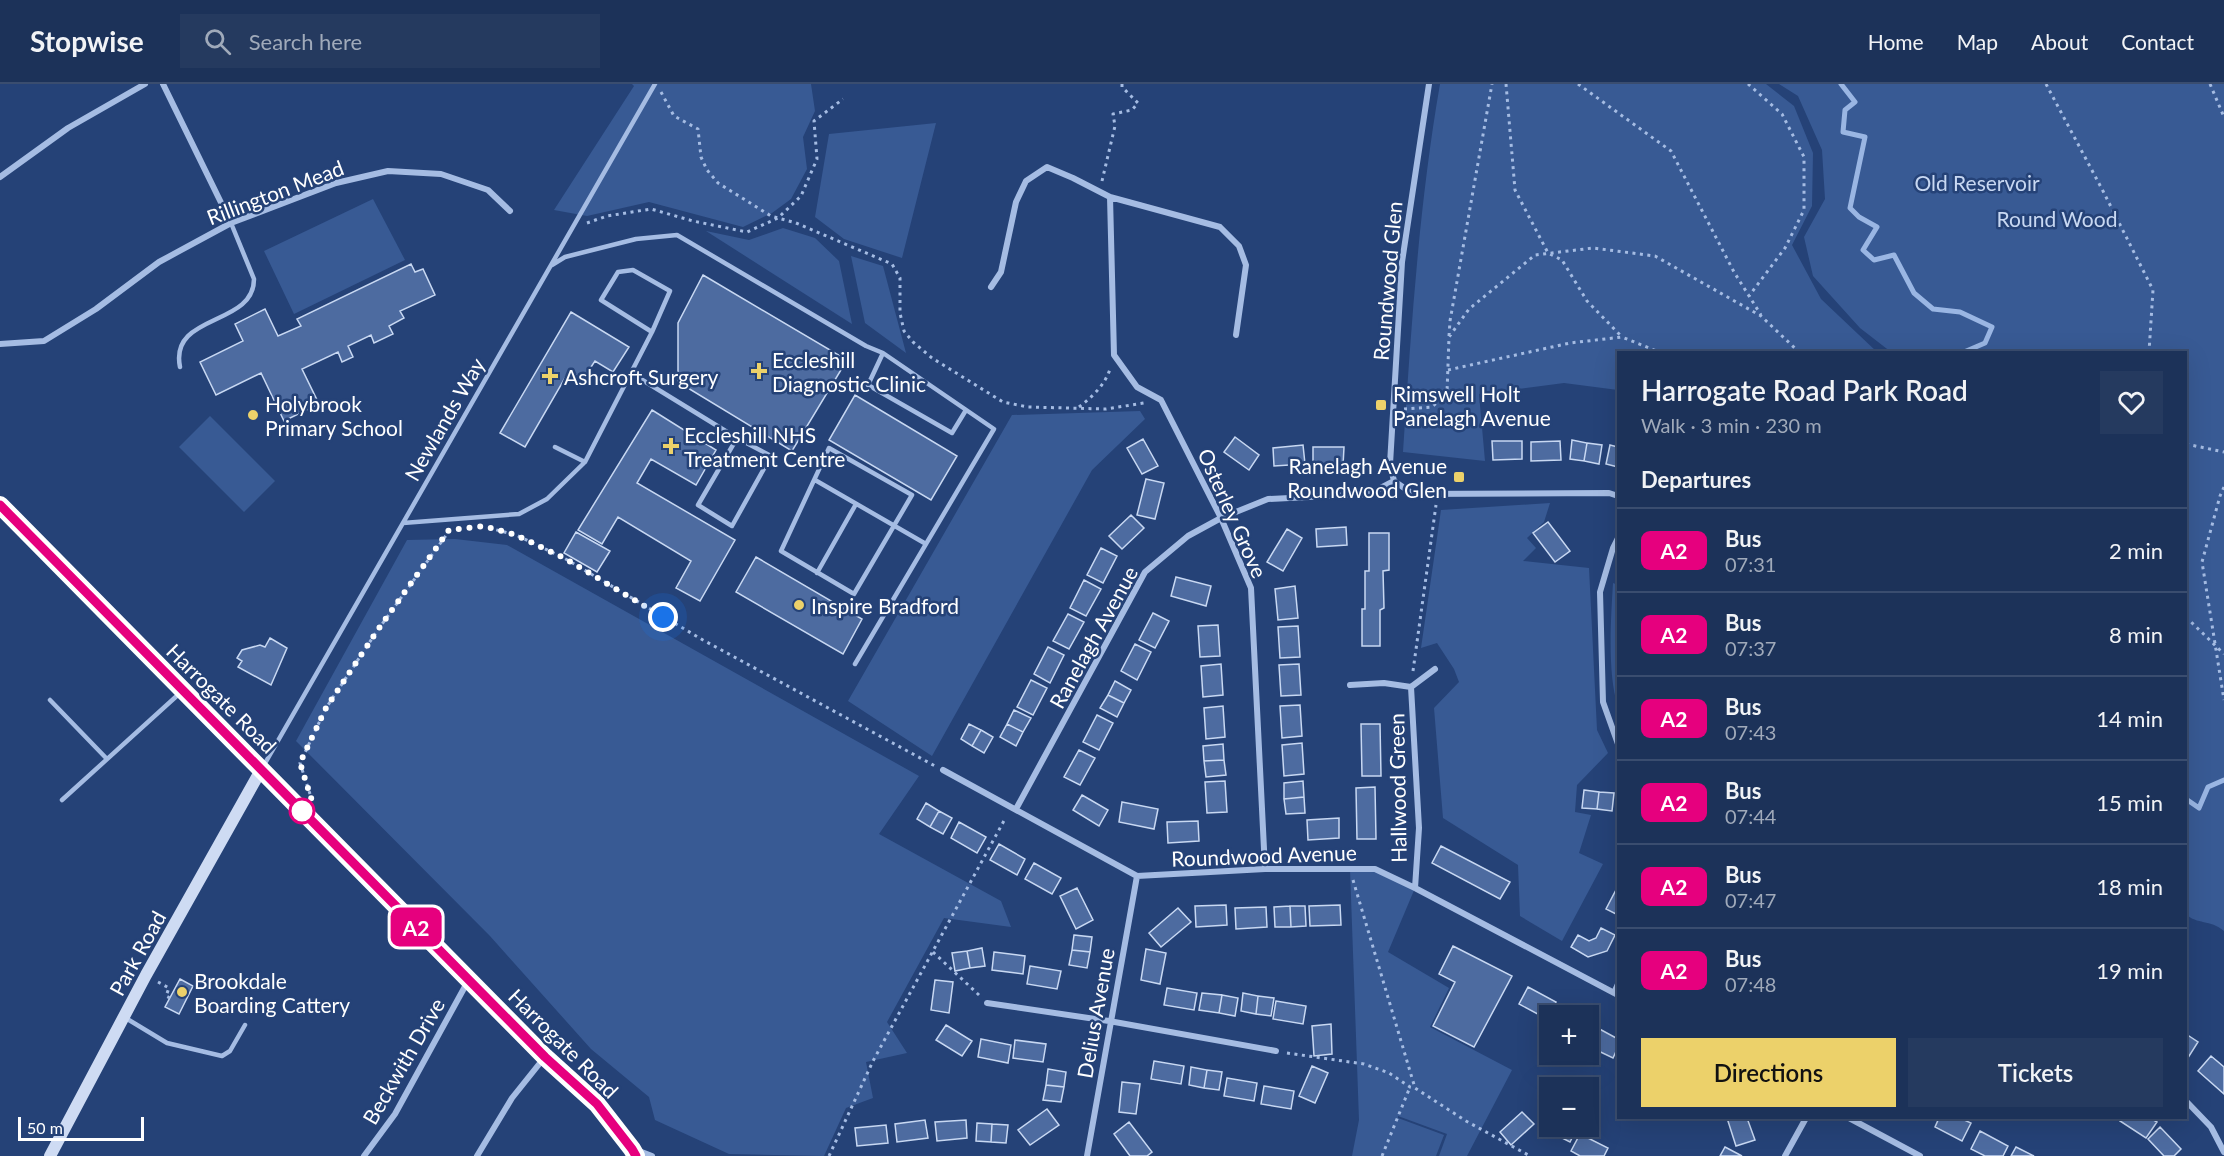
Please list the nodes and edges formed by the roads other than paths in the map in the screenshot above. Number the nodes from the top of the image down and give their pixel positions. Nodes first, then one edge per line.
1 (145, 84) edge
2 (163, 84) edge
3 (656, 84) edge
4 (1429, 84) edge
5 (0, 177) edge
6 (1110, 196) junction
7 (510, 211) dead end
8 (231, 223) junction
9 (551, 265) junction
10 (991, 287) dead end
11 (652, 333) junction
12 (1236, 335) dead end
13 (0, 344) edge
14 (883, 353) junction
15 (180, 367) dead end
16 (631, 373) junction
17 (966, 410) junction
18 (737, 438) junction
19 (555, 447) dead end
20 (585, 462) junction
21 (815, 480) junction
22 (1394, 482) junction
23 (1617, 496) edge
24 (856, 504) junction
25 (0, 506) edge
26 (1221, 518) junction
27 (403, 523) junction
28 (894, 526) junction
29 (1617, 540) edge
30 (926, 544) junction
31 (817, 573) junction
32 (855, 664) dead end
33 (1435, 669) dead end
34 (1350, 684) dead end
35 (1411, 687) junction
36 (183, 690) junction
37 (50, 700) dead end
38 (1617, 741) edge
39 (107, 759) junction
40 (261, 770) junction
41 (943, 770) road end
42 (62, 800) dead end
43 (1014, 808) junction
44 (1265, 869) junction
45 (1137, 876) junction
46 (1415, 888) junction
47 (468, 980) junction
48 (1616, 994) edge
49 (987, 1003) road end
50 (124, 1017) junction
51 (1109, 1021) junction
52 (245, 1025) dead end
53 (1276, 1051) road end
54 (545, 1057) junction
55 (2187, 1102) edge
56 (1805, 1119) edge
57 (1851, 1119) edge
58 (634, 1152) edge
59 (2224, 1152) edge
60 (50, 1156) edge
61 (364, 1156) edge
62 (477, 1156) edge
63 (652, 1156) edge
64 (1087, 1156) edge
65 (1785, 1156) edge
66 (1920, 1156) edge

1 - 5 street
2 - 8 street
3 - 9 lane, Newlands Way
4 - 22 street, Roundwood Glen
6 - 10 street
6 - 12 street
6 - 26 street, Osterley Grove
7 - 8 street, Rillington Mead
8 - 13 street, Rillington Mead
8 - 15 lane
9 - 14 lane
9 - 27 lane, Newlands Way
11 - 11 lane
11 - 16 lane
14 - 17 lane
14 - 17 lane
16 - 18 lane
16 - 20 lane
17 - 30 lane
18 - 18 lane
19 - 20 lane
20 - 27 lane
21 - 24 lane
21 - 28 lane
21 - 31 lane
22 - 23 street
22 - 26 street, Ranelagh Avenue
24 - 28 lane
24 - 31 lane
25 - 36 highway, Harrogate Road
26 - 43 street, Ranelagh Avenue
26 - 44 street, Osterley Grove
27 - 40 lane, Newlands Way
28 - 30 lane
28 - 31 lane
29 - 38 street
30 - 32 lane
33 - 35 street, Hallwood Green
34 - 35 street, Hallwood Green
35 - 46 street, Hallwood Green
36 - 39 lane
36 - 40 highway, Harrogate Road
37 - 39 lane
39 - 42 lane
40 - 47 highway, Harrogate Road
40 - 50 street, Park Road
41 - 43 street
43 - 45 street
44 - 45 street, Roundwood Avenue
44 - 46 street, Roundwood Avenue
45 - 51 street, Delius Avenue
46 - 48 street, Roundwood Avenue
47 - 54 highway, Harrogate Road
47 - 61 street, Beckwith Drive
49 - 51 street
50 - 52 lane
50 - 60 street, Park Road
51 - 53 street
51 - 64 street, Delius Avenue
54 - 58 highway, Harrogate Road
54 - 62 street
55 - 59 street
56 - 65 street
57 - 66 street
58 - 63 street

